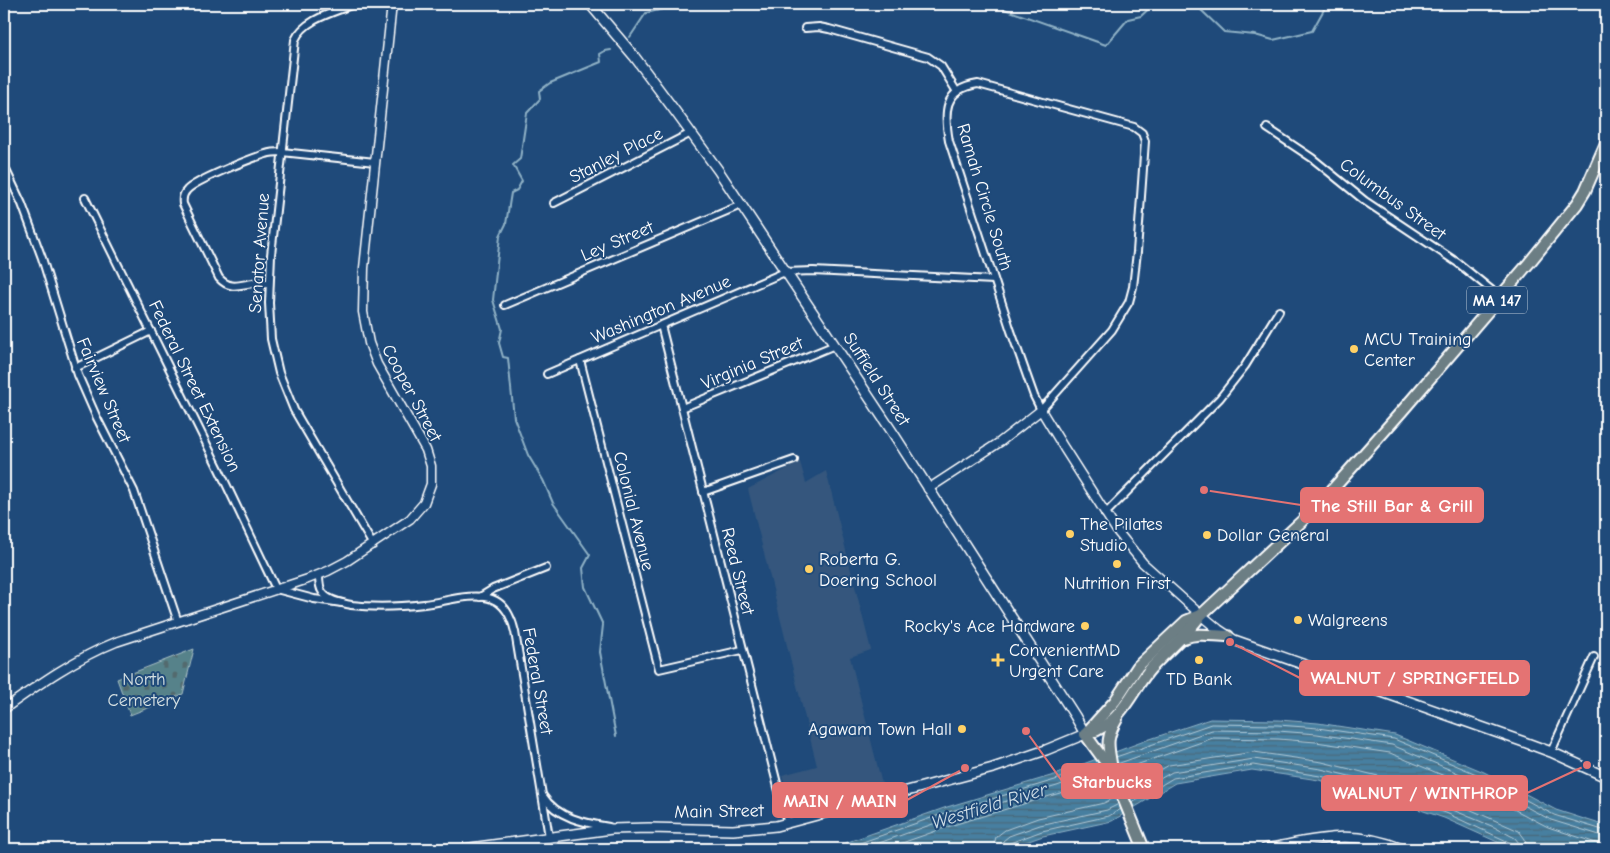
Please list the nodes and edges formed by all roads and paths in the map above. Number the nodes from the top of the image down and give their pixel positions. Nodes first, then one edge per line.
1 (354, 4) edge
2 (392, 4) edge
3 (590, 4) edge
4 (805, 28) dead end
5 (957, 92) junction
6 (1268, 128) dead end
7 (692, 134) junction
8 (1606, 142) edge
9 (282, 152) junction
10 (376, 162) junction
11 (6, 168) dead end
12 (85, 198) dead end
13 (554, 203) dead end
14 (741, 204) junction
15 (785, 272) junction
16 (994, 280) junction
17 (269, 284) junction
18 (1500, 297) junction
19 (505, 305) dead end
20 (1279, 310) dead end
21 (661, 325) junction
22 (152, 331) junction
23 (834, 345) junction
24 (580, 360) junction
25 (75, 368) junction
26 (548, 374) dead end
27 (682, 408) junction
28 (1041, 410) junction
29 (794, 460) dead end
30 (928, 490) junction
31 (703, 492) junction
32 (1105, 514) junction
33 (373, 545) junction
34 (546, 568) dead end
35 (319, 575) junction
36 (276, 590) junction
37 (480, 597) junction
38 (342, 603) junction
39 (1201, 615) junction
40 (178, 622) junction
41 (1228, 636) junction
42 (1178, 641) junction
43 (742, 650) junction
44 (1594, 657) dead end
45 (1126, 704) junction
46 (4, 709) edge
47 (1084, 734) junction
48 (1104, 751) junction
49 (1551, 752) junction
50 (1606, 778) edge
51 (542, 795) junction
52 (789, 823) junction
53 (616, 829) junction
54 (549, 837) junction
55 (1142, 845) edge
56 (463, 849) edge
57 (1150, 849) edge
58 (1266, 849) edge
59 (1402, 849) edge

1 - 9 street, Senator Avenue
2 - 10 street, Cooper Street
3 - 7 main road, Suffield Street
4 - 5 street
5 - 16 street, Ramah Circle South
5 - 28 street
6 - 18 street, Columbus Street
7 - 13 street, Stanley Place
7 - 14 main road, Suffield Street
8 - 18 main road, MA 147
9 - 10 street
9 - 17 street, Senator Avenue
9 - 17 street
10 - 33 street, Cooper Street
11 - 25 street, Fairview Street
12 - 22 street, Federal Street Extension
14 - 15 main road, Suffield Street
14 - 19 street, Ley Street
15 - 16 street
15 - 21 street, Washington Avenue
15 - 23 main road, Suffield Street
16 - 28 street, Ramah Circle South
17 - 33 street, Senator Avenue
18 - 39 main road, MA 147
20 - 32 street
21 - 24 street, Washington Avenue
21 - 27 street, Reed Street
22 - 25 street
22 - 36 street, Federal Street Extension
23 - 27 street, Virginia Street
23 - 30 main road, Suffield Street
24 - 26 street, Washington Avenue
24 - 43 street, Colonial Avenue
25 - 40 street, Fairview Street
27 - 31 street, Reed Street
28 - 30 street
28 - 32 street
29 - 31 street
30 - 47 main road, Suffield Street
31 - 43 street, Reed Street
32 - 39 street
33 - 35 street, Cooper Street
34 - 37 street
35 - 36 street, Cooper Street
35 - 38 street, Federal Street
36 - 38 street, Federal Street
36 - 40 street, Cooper Street
37 - 38 street, Federal Street
37 - 51 street, Federal Street
39 - 41 main road
39 - 42 main road, MA 147
39 - 47 main road, MA 147
40 - 46 street, Cooper Street
41 - 42 main road
41 - 49 main road
42 - 45 main road, MA 147
43 - 52 street, Reed Street
44 - 49 street
45 - 47 main road
45 - 48 main road, MA 147
47 - 48 main road, Suffield Street
47 - 52 main road, Main Street
48 - 55 main road, Suffield Street
49 - 50 main road
51 - 53 street
51 - 54 street, Federal Street
52 - 53 main road, Main Street
53 - 54 main road, Main Street
54 - 56 main road, Main Street
55 - 57 main road
58 - 59 main road

